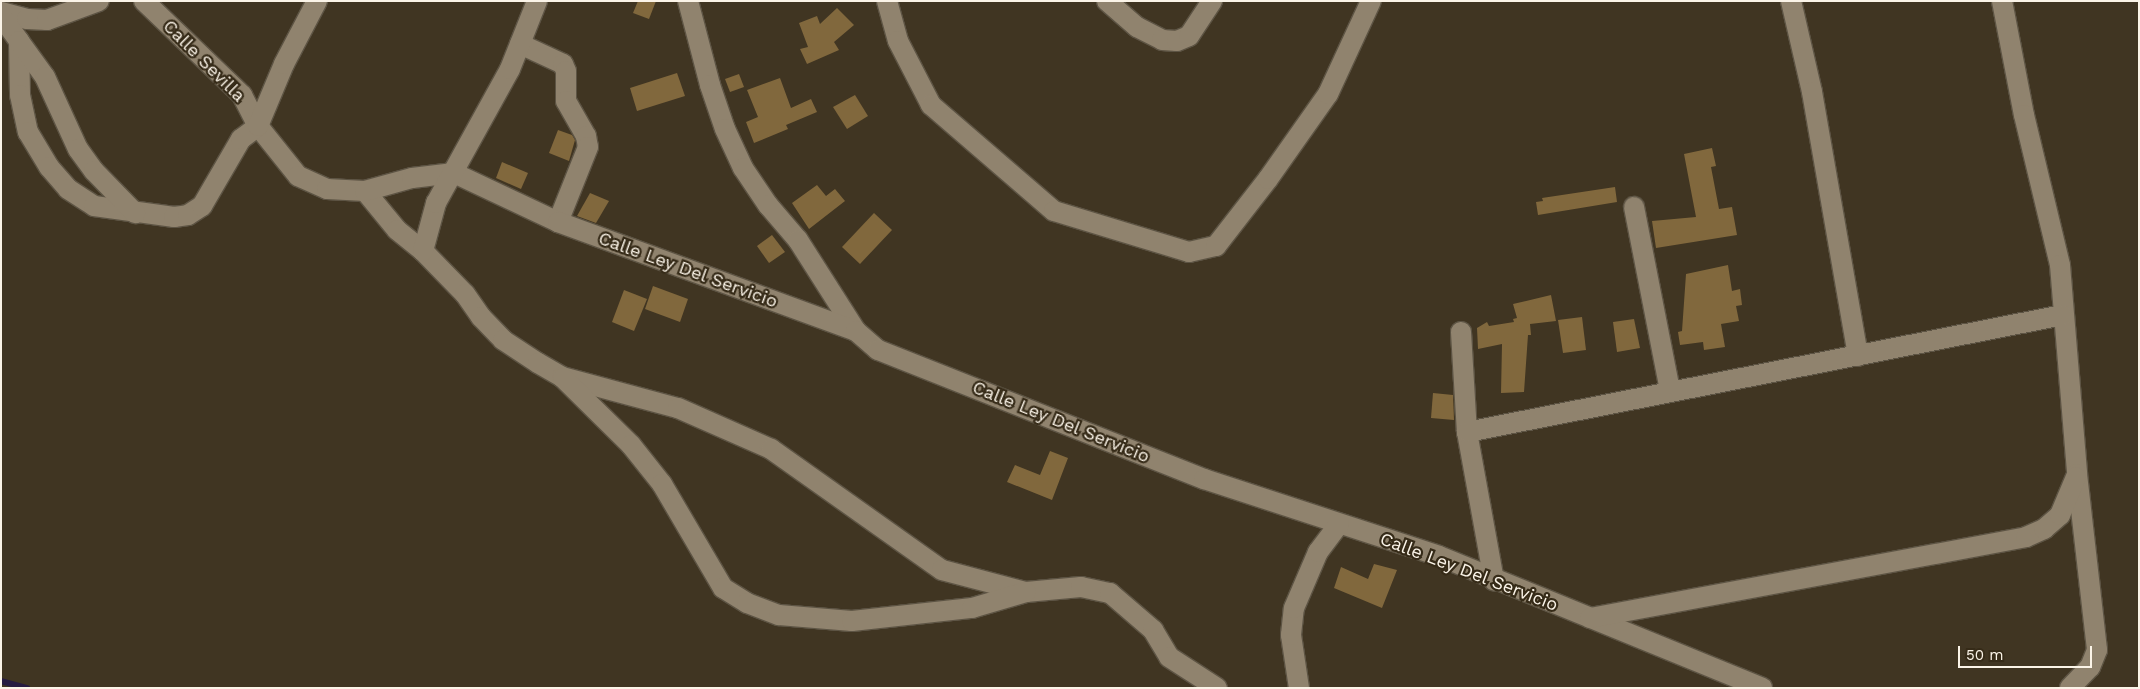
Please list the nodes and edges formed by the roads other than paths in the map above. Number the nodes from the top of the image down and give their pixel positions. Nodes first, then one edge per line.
1 (99, 1) edge
2 (144, 1) edge
3 (316, 1) edge
4 (537, 1) edge
5 (688, 1) edge
6 (887, 1) edge
7 (1107, 1) edge
8 (1212, 1) edge
9 (1371, 1) edge
10 (1791, 1) edge
11 (2002, 1) edge
12 (1, 12) edge
13 (1, 16) edge
14 (20, 41) junction
15 (520, 44) junction
16 (258, 126) junction
17 (454, 173) junction
18 (365, 192) junction
19 (1634, 207) dead end
20 (135, 213) junction
21 (558, 222) junction
22 (423, 251) junction
23 (2063, 315) junction
24 (856, 331) junction
25 (1461, 332) dead end
26 (1858, 356) junction
27 (562, 377) junction
28 (1670, 391) junction
29 (1467, 432) junction
30 (2077, 474) junction
31 (1339, 524) junction
32 (1494, 581) junction
33 (1026, 592) junction
34 (1590, 618) junction
35 (1217, 688) edge
36 (1299, 688) edge
37 (1762, 688) edge
38 (2070, 688) edge

1 - 12 street
2 - 16 street, Calle Sevilla
3 - 16 street
4 - 15 street
5 - 24 street
6 - 9 street
7 - 8 street
10 - 26 street
11 - 23 street
13 - 14 street
14 - 20 street
14 - 20 street
15 - 17 street
15 - 21 street
16 - 18 street, Calle Sevilla
16 - 20 street
17 - 18 street
17 - 21 street, Calle Ley Del Servicio
17 - 22 street
18 - 22 street
19 - 28 street
21 - 24 street, Calle Ley Del Servicio
22 - 27 street
23 - 26 street
23 - 30 street
24 - 31 street, Calle Ley Del Servicio
25 - 29 street
26 - 28 street
27 - 33 street
27 - 33 street
28 - 29 street
29 - 32 street
30 - 34 street
30 - 38 street
31 - 32 street, Calle Ley Del Servicio
31 - 36 street
32 - 34 street, Calle Ley Del Servicio
33 - 35 street
34 - 37 street, Calle Ley Del Servicio

